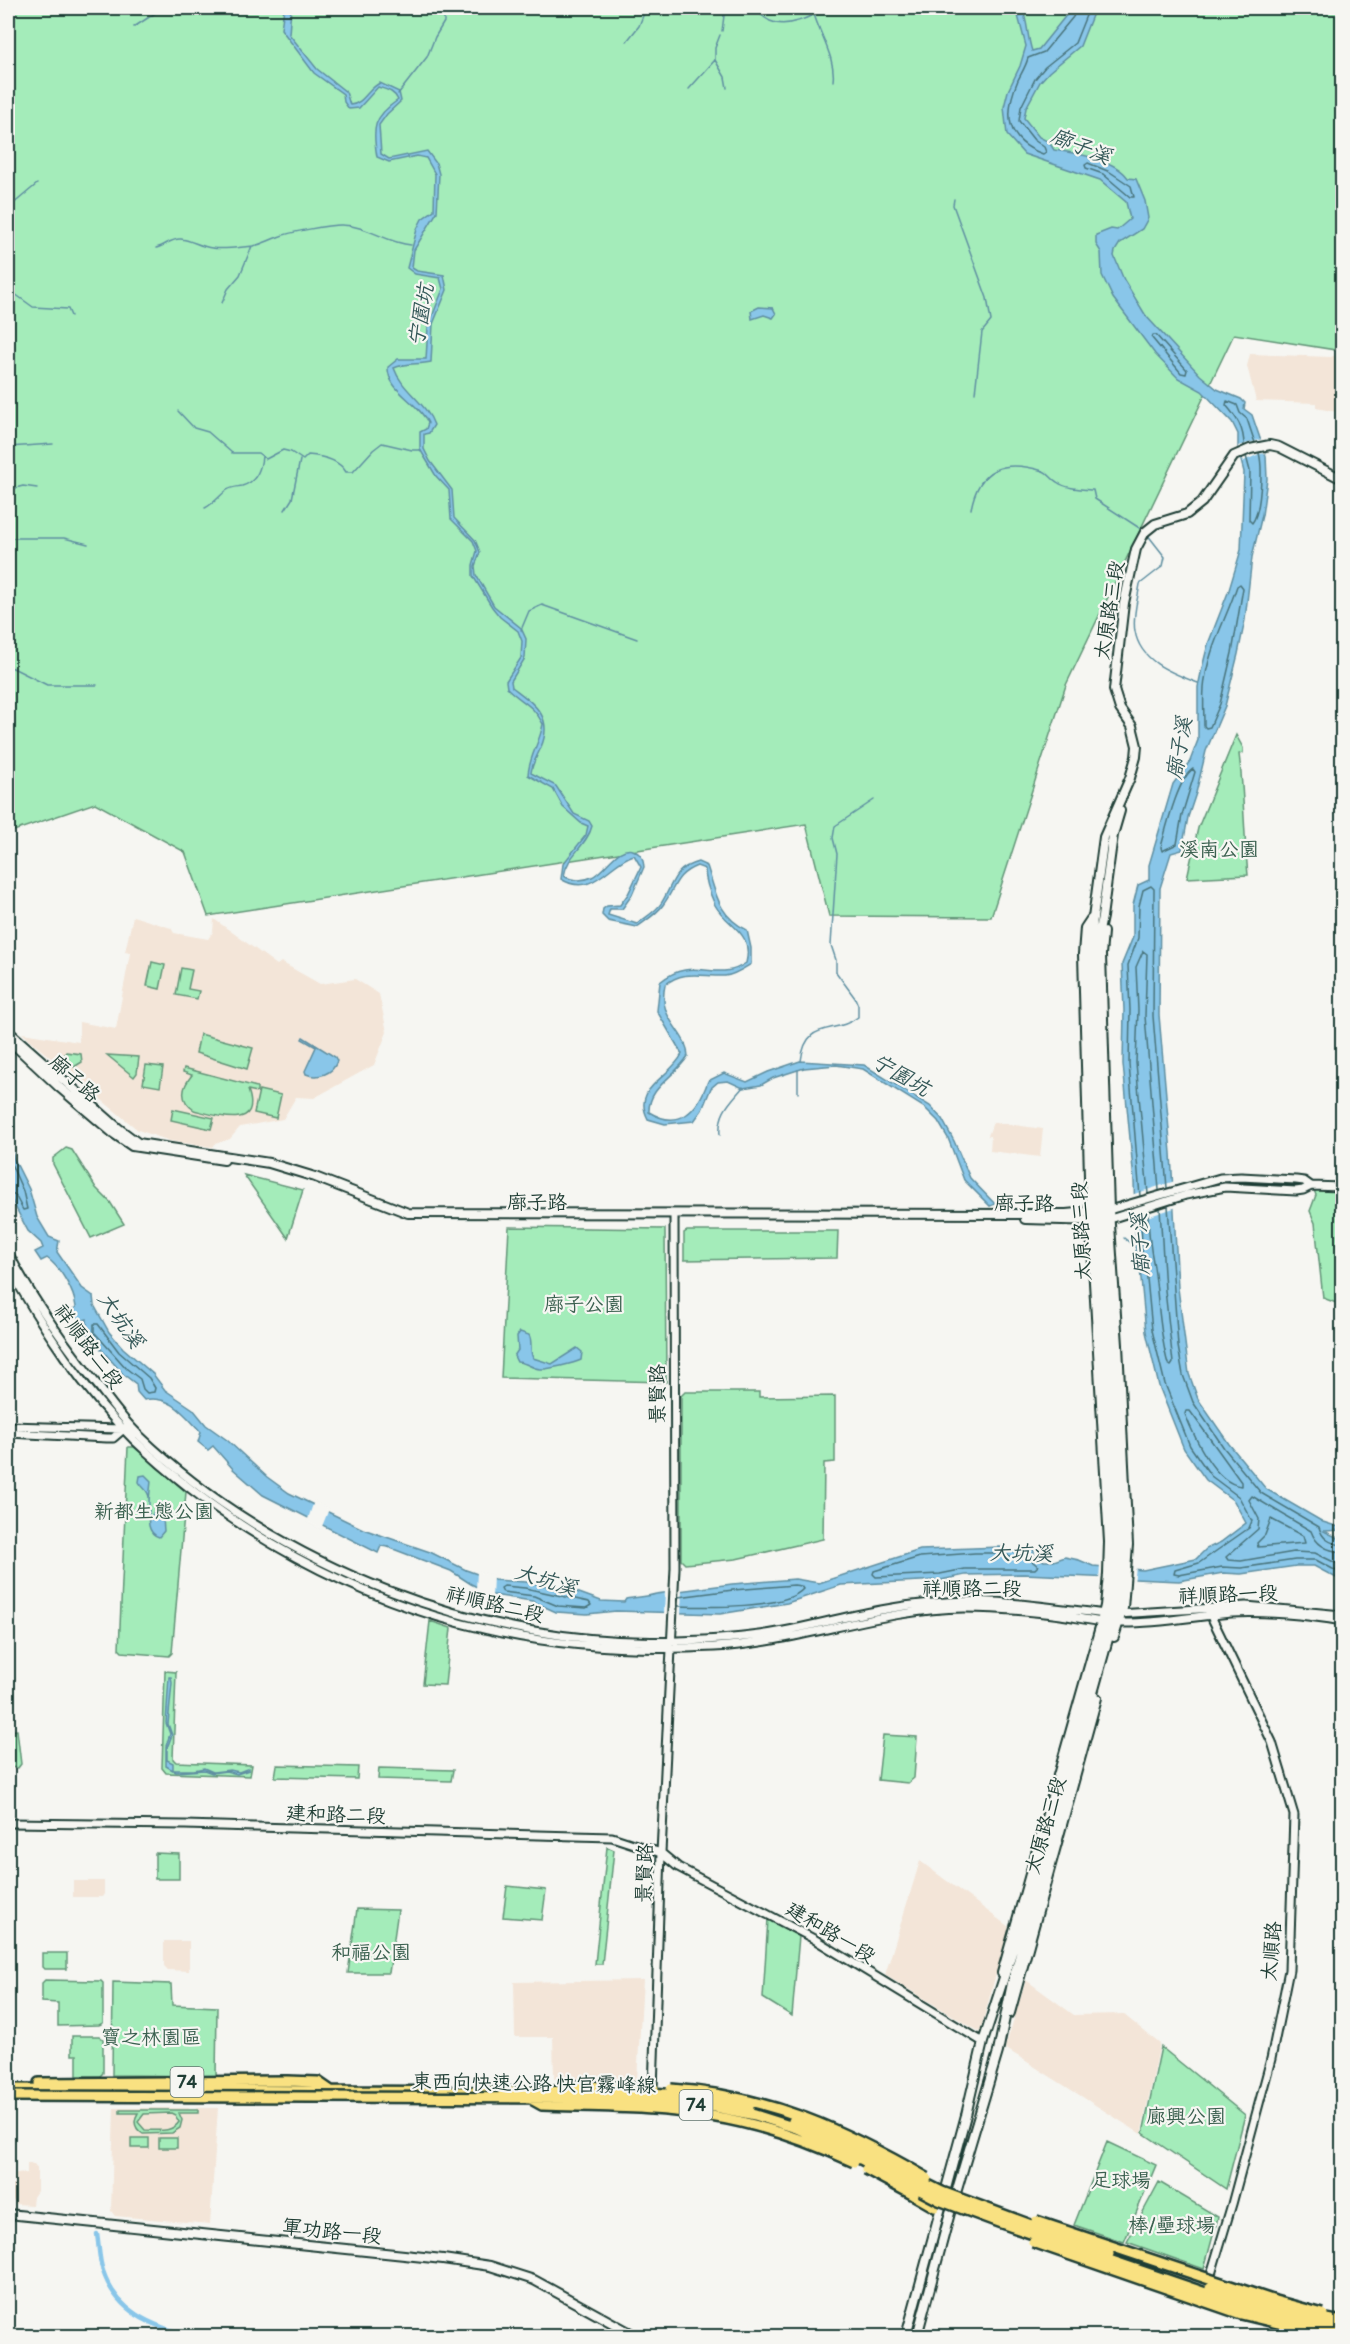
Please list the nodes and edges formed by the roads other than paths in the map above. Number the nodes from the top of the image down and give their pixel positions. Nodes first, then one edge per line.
1 (1342, 478) edge
2 (1130, 778) junction
3 (8, 1031) edge
4 (8, 1038) edge
5 (1311, 1186) junction
6 (1342, 1187) edge
7 (1103, 1215) junction
8 (674, 1216) junction
9 (8, 1251) edge
10 (8, 1265) edge
11 (8, 1426) edge
12 (127, 1427) junction
13 (8, 1433) edge
14 (1118, 1544) junction
15 (1209, 1612) junction
16 (1112, 1615) junction
17 (1342, 1615) edge
18 (1342, 1621) edge
19 (673, 1642) junction
20 (8, 1823) edge
21 (661, 1853) junction
22 (982, 2042) junction
23 (39, 2083) dead end
24 (8, 2089) edge
25 (331, 2091) junction
26 (503, 2092) junction
27 (8, 2096) edge
28 (531, 2098) junction
29 (650, 2113) dead end
30 (927, 2178) dead end
31 (935, 2206) dead end
32 (8, 2214) edge
33 (1033, 2220) dead end
34 (1033, 2242) dead end
35 (1205, 2304) dead end
36 (1342, 2320) edge
37 (1342, 2331) edge
38 (635, 2336) edge
39 (906, 2337) edge
40 (917, 2337) edge
41 (1338, 2337) edge

1 - 2 main road, 太原路三段
2 - 7 main road, 太原路三段
2 - 7 main road, 太原路三段
3 - 8 main road, 廍子路
4 - 8 main road, 廍子路
5 - 6 street
5 - 7 street
5 - 7 street
7 - 8 main road, 廍子路
7 - 14 main road, 太原路三段
7 - 14 main road, 太原路三段
8 - 19 street, 景賢路
9 - 12 street, 祥順路二段
10 - 12 street, 祥順路二段
11 - 12 street
12 - 13 street
12 - 19 street, 祥順路二段
14 - 16 main road
14 - 16 main road
15 - 16 street, 祥順路一段
15 - 17 street, 祥順路一段
15 - 18 street, 祥順路一段
15 - 35 street, 太順路
16 - 19 street, 祥順路二段
16 - 22 main road, 太原路三段
16 - 40 main road, 太原路三段
19 - 21 street, 景賢路
20 - 21 street, 建和路二段
21 - 22 street, 建和路一段
21 - 29 street, 景賢路
22 - 39 main road, 太原路三段
23 - 25 highway, 74
24 - 25 highway, 東西向快速公路 快官霧峰線 / 74
25 - 26 highway, 東西向快速公路 快官霧峰線 / 74
26 - 30 highway, bridge
26 - 36 highway, 東西向快速公路 快官霧峰線 / 74, bridge
27 - 28 highway, 東西向快速公路 快官霧峰線 / 74, bridge
28 - 31 highway, bridge
28 - 37 highway, 東西向快速公路 快官霧峰線 / 74, bridge
32 - 38 main road, 軍功路一段
33 - 36 highway, bridge
34 - 41 highway, bridge

